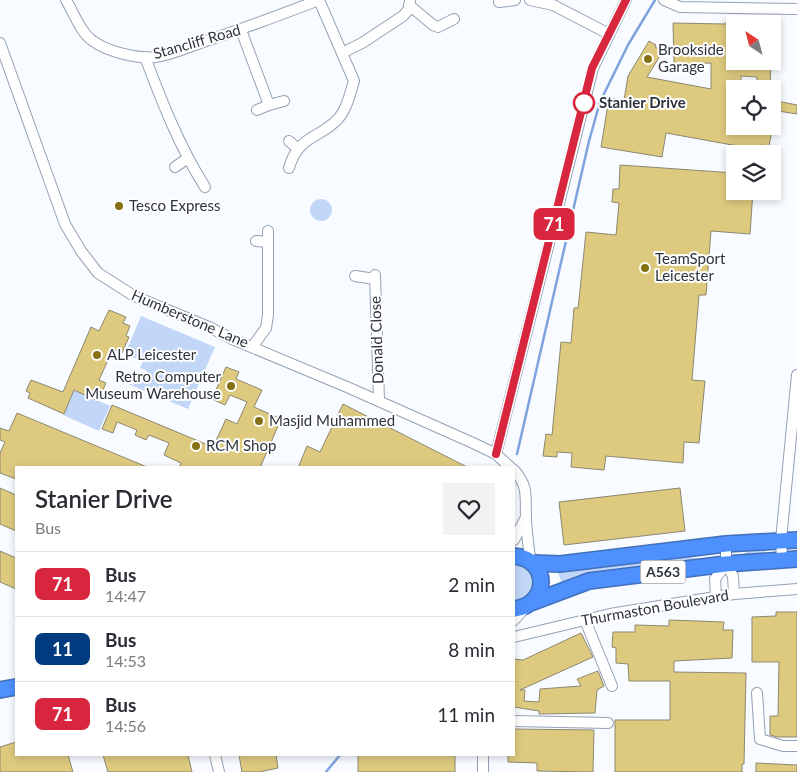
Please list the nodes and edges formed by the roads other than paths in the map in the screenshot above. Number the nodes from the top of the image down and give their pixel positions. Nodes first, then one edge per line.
1 (66, 0) edge
2 (319, 0) edge
3 (515, 0) edge
4 (530, 0) edge
5 (626, 0) edge
6 (664, 0) edge
7 (409, 2) edge
8 (499, 2) dead end
9 (797, 9) edge
10 (454, 19) dead end
11 (241, 30) junction
12 (609, 34) junction
13 (0, 43) edge
14 (342, 53) junction
15 (145, 57) junction
16 (284, 101) dead end
17 (269, 105) junction
18 (257, 110) dead end
19 (289, 141) dead end
20 (298, 149) junction
21 (188, 158) junction
22 (175, 167) dead end
23 (289, 168) dead end
24 (205, 187) dead end
25 (256, 241) dead end
26 (355, 276) dead end
27 (254, 346) junction
28 (797, 375) edge
29 (379, 401) junction
30 (496, 454) junction
31 (511, 466) edge
32 (515, 471) edge
33 (526, 518) junction
34 (515, 538) edge
35 (781, 540) junction
36 (797, 540) edge
37 (726, 544) junction
38 (515, 556) edge
39 (790, 560) edge
40 (532, 562) junction
41 (726, 564) junction
42 (797, 589) edge
43 (734, 594) junction
44 (716, 597) junction
45 (524, 605) edge
46 (515, 618) edge
47 (585, 620) junction
48 (515, 637) edge
49 (612, 686) dead end
50 (15, 687) edge
51 (0, 690) edge
52 (757, 693) dead end
53 (515, 721) edge
54 (608, 723) dead end
55 (797, 746) edge
56 (215, 756) edge
57 (484, 756) edge
58 (219, 772) edge
59 (483, 772) edge

1 - 15 street, Stancliff Road
2 - 11 street, Stancliff Road
2 - 14 street
3 - 8 street
4 - 12 street
5 - 12 street
6 - 9 street
7 - 10 street
7 - 14 street
11 - 15 street, Stancliff Road
11 - 17 street
12 - 30 street
13 - 27 street, Humberstone Lane
14 - 20 street
15 - 21 street
16 - 17 street
17 - 18 street
19 - 20 street
20 - 23 street
21 - 22 street
21 - 24 street
25 - 27 street
26 - 29 street, Donald Close
27 - 29 street, Humberstone Lane
28 - 35 street
29 - 30 street, Humberstone Lane
30 - 31 street, Humberstone Lane
32 - 33 street, Humberstone Lane
33 - 34 street, Humberstone Lane
33 - 40 street, Humberstone Lane
35 - 36 highway, A563
35 - 37 highway, A563
35 - 39 street
37 - 40 highway, A563
37 - 41 street
38 - 40 highway
39 - 41 highway, A563
40 - 45 highway
41 - 43 street
41 - 44 street
41 - 45 highway, A563
42 - 43 street, Thurmaston Boulevard
43 - 44 street, Thurmaston Boulevard
44 - 47 street, Thurmaston Boulevard
45 - 46 street
47 - 48 street, Thurmaston Boulevard
47 - 49 street
50 - 51 highway
52 - 55 street
53 - 54 street
56 - 58 street
57 - 59 street

